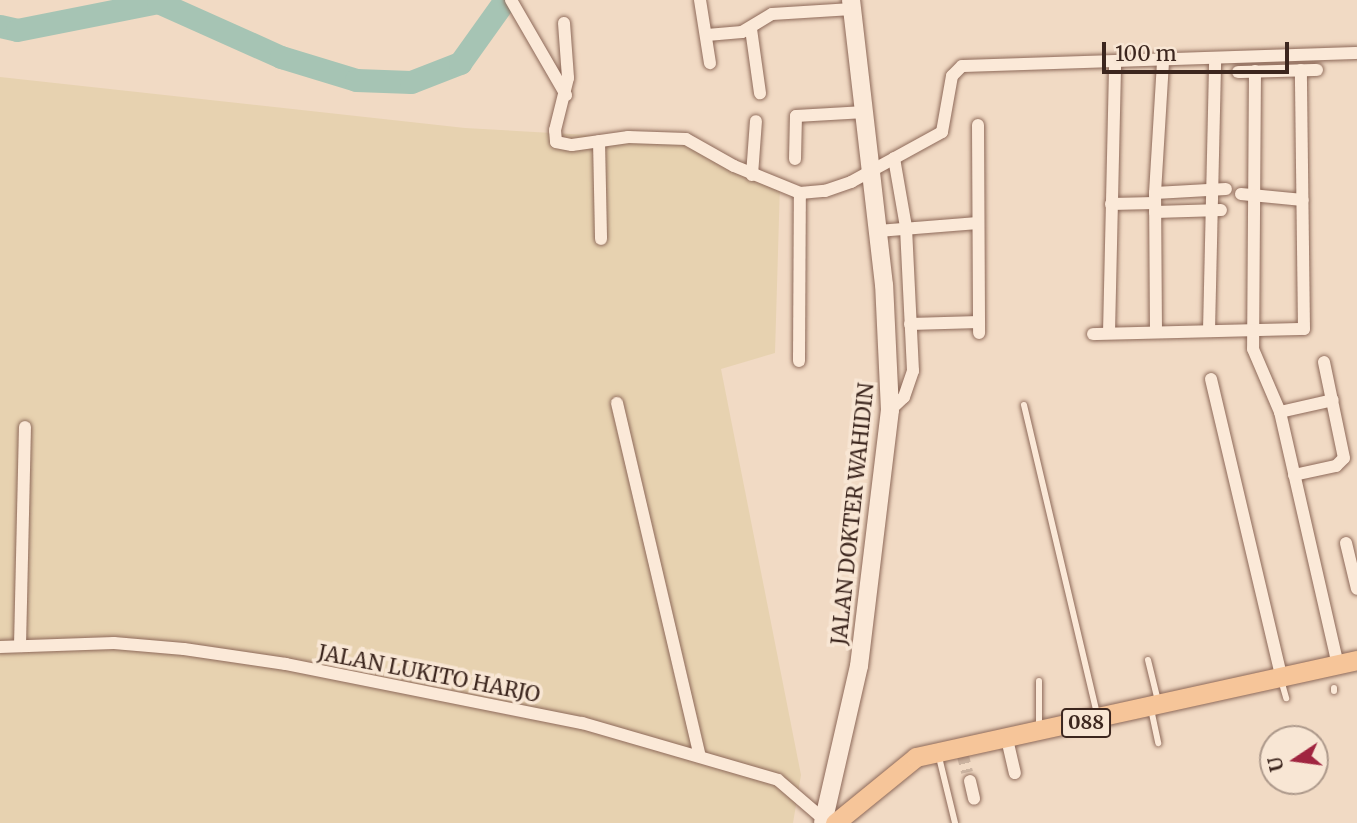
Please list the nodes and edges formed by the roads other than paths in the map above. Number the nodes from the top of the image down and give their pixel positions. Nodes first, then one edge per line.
1 (511, 0) edge
2 (700, 0) edge
3 (852, 4) edge
4 (564, 23) dead end
5 (751, 29) junction
6 (706, 35) junction
7 (1357, 53) edge
8 (1163, 62) junction
9 (710, 64) dead end
10 (1115, 64) junction
11 (1086, 67) dead end
12 (1301, 70) junction
13 (1317, 70) dead end
14 (1255, 71) junction
15 (1238, 72) dead end
16 (760, 93) dead end
17 (566, 95) junction
18 (865, 112) junction
19 (756, 121) dead end
20 (978, 125) dead end
21 (599, 141) junction
22 (894, 158) junction
23 (794, 159) dead end
24 (872, 169) junction
25 (752, 175) junction
26 (1219, 189) junction
27 (800, 193) junction
28 (1241, 194) dead end
29 (1255, 194) junction
30 (1303, 200) junction
31 (1155, 203) junction
32 (1111, 204) junction
33 (1215, 210) junction
34 (978, 223) junction
35 (906, 227) junction
36 (878, 230) junction
37 (601, 239) dead end
38 (910, 324) junction
39 (1255, 330) junction
40 (1209, 331) junction
41 (1156, 332) junction
42 (1109, 333) junction
43 (1093, 334) dead end
44 (799, 361) dead end
45 (1324, 362) dead end
46 (1210, 379) dead end
47 (1333, 401) junction
48 (617, 403) dead end
49 (1024, 405) dead end
50 (890, 410) junction
51 (1280, 412) junction
52 (25, 427) dead end
53 (1294, 475) junction
54 (1346, 543) dead end
55 (1357, 589) edge
56 (20, 646) junction
57 (0, 647) edge
58 (1148, 660) dead end
59 (1338, 666) edge
60 (1281, 676) junction
61 (1039, 681) dead end
62 (1286, 698) dead end
63 (1155, 708) junction
64 (1098, 720) junction
65 (1040, 733) junction
66 (1007, 739) junction
67 (1158, 743) dead end
68 (937, 751) junction
69 (700, 756) junction
70 (1015, 773) dead end
71 (969, 776) tunnel mouth
72 (974, 799) dead end
73 (827, 822) edge
74 (955, 823) edge

1 - 17 street
2 - 6 street
3 - 5 street
3 - 18 main road, JALAN DOKTER WAHIDIN
4 - 17 street
5 - 6 street
5 - 16 street
6 - 9 street
7 - 22 street
8 - 10 street
8 - 26 street
8 - 31 street
10 - 11 street
10 - 32 street
12 - 13 street
12 - 14 street
12 - 30 street
14 - 15 street
14 - 29 street
17 - 21 street
18 - 23 street
18 - 24 main road, JALAN DOKTER WAHIDIN
19 - 25 street
20 - 34 street
21 - 25 street
21 - 37 street
22 - 24 street
22 - 35 street
24 - 27 street
24 - 36 main road, JALAN DOKTER WAHIDIN
25 - 27 street
26 - 31 street
26 - 33 street
27 - 44 street
28 - 29 street
29 - 30 street
29 - 39 street
30 - 39 street
31 - 32 street
31 - 33 street
31 - 41 street
32 - 42 street
33 - 40 street
34 - 35 street
34 - 38 street
35 - 36 street
35 - 38 street
36 - 50 main road, JALAN DOKTER WAHIDIN
38 - 50 street
39 - 40 street
39 - 51 street
40 - 41 street
41 - 42 street
42 - 43 street
45 - 47 street
46 - 60 street
47 - 51 street
47 - 53 street
48 - 69 street
49 - 64 lane
50 - 73 main road, JALAN DOKTER WAHIDIN
51 - 53 street
52 - 56 street
53 - 59 street
54 - 55 street
56 - 57 street, JALAN LUKITO HARJO
56 - 69 street, JALAN LUKITO HARJO
58 - 63 lane
59 - 60 main road, 088
60 - 62 lane
60 - 63 main road, 088
61 - 65 lane
63 - 64 main road, 088
63 - 67 lane
64 - 65 main road, 088
65 - 66 main road, 088
66 - 68 main road, 088
66 - 70 street
68 - 73 main road, 088
68 - 74 lane
69 - 73 street, JALAN LUKITO HARJO
71 - 72 street

